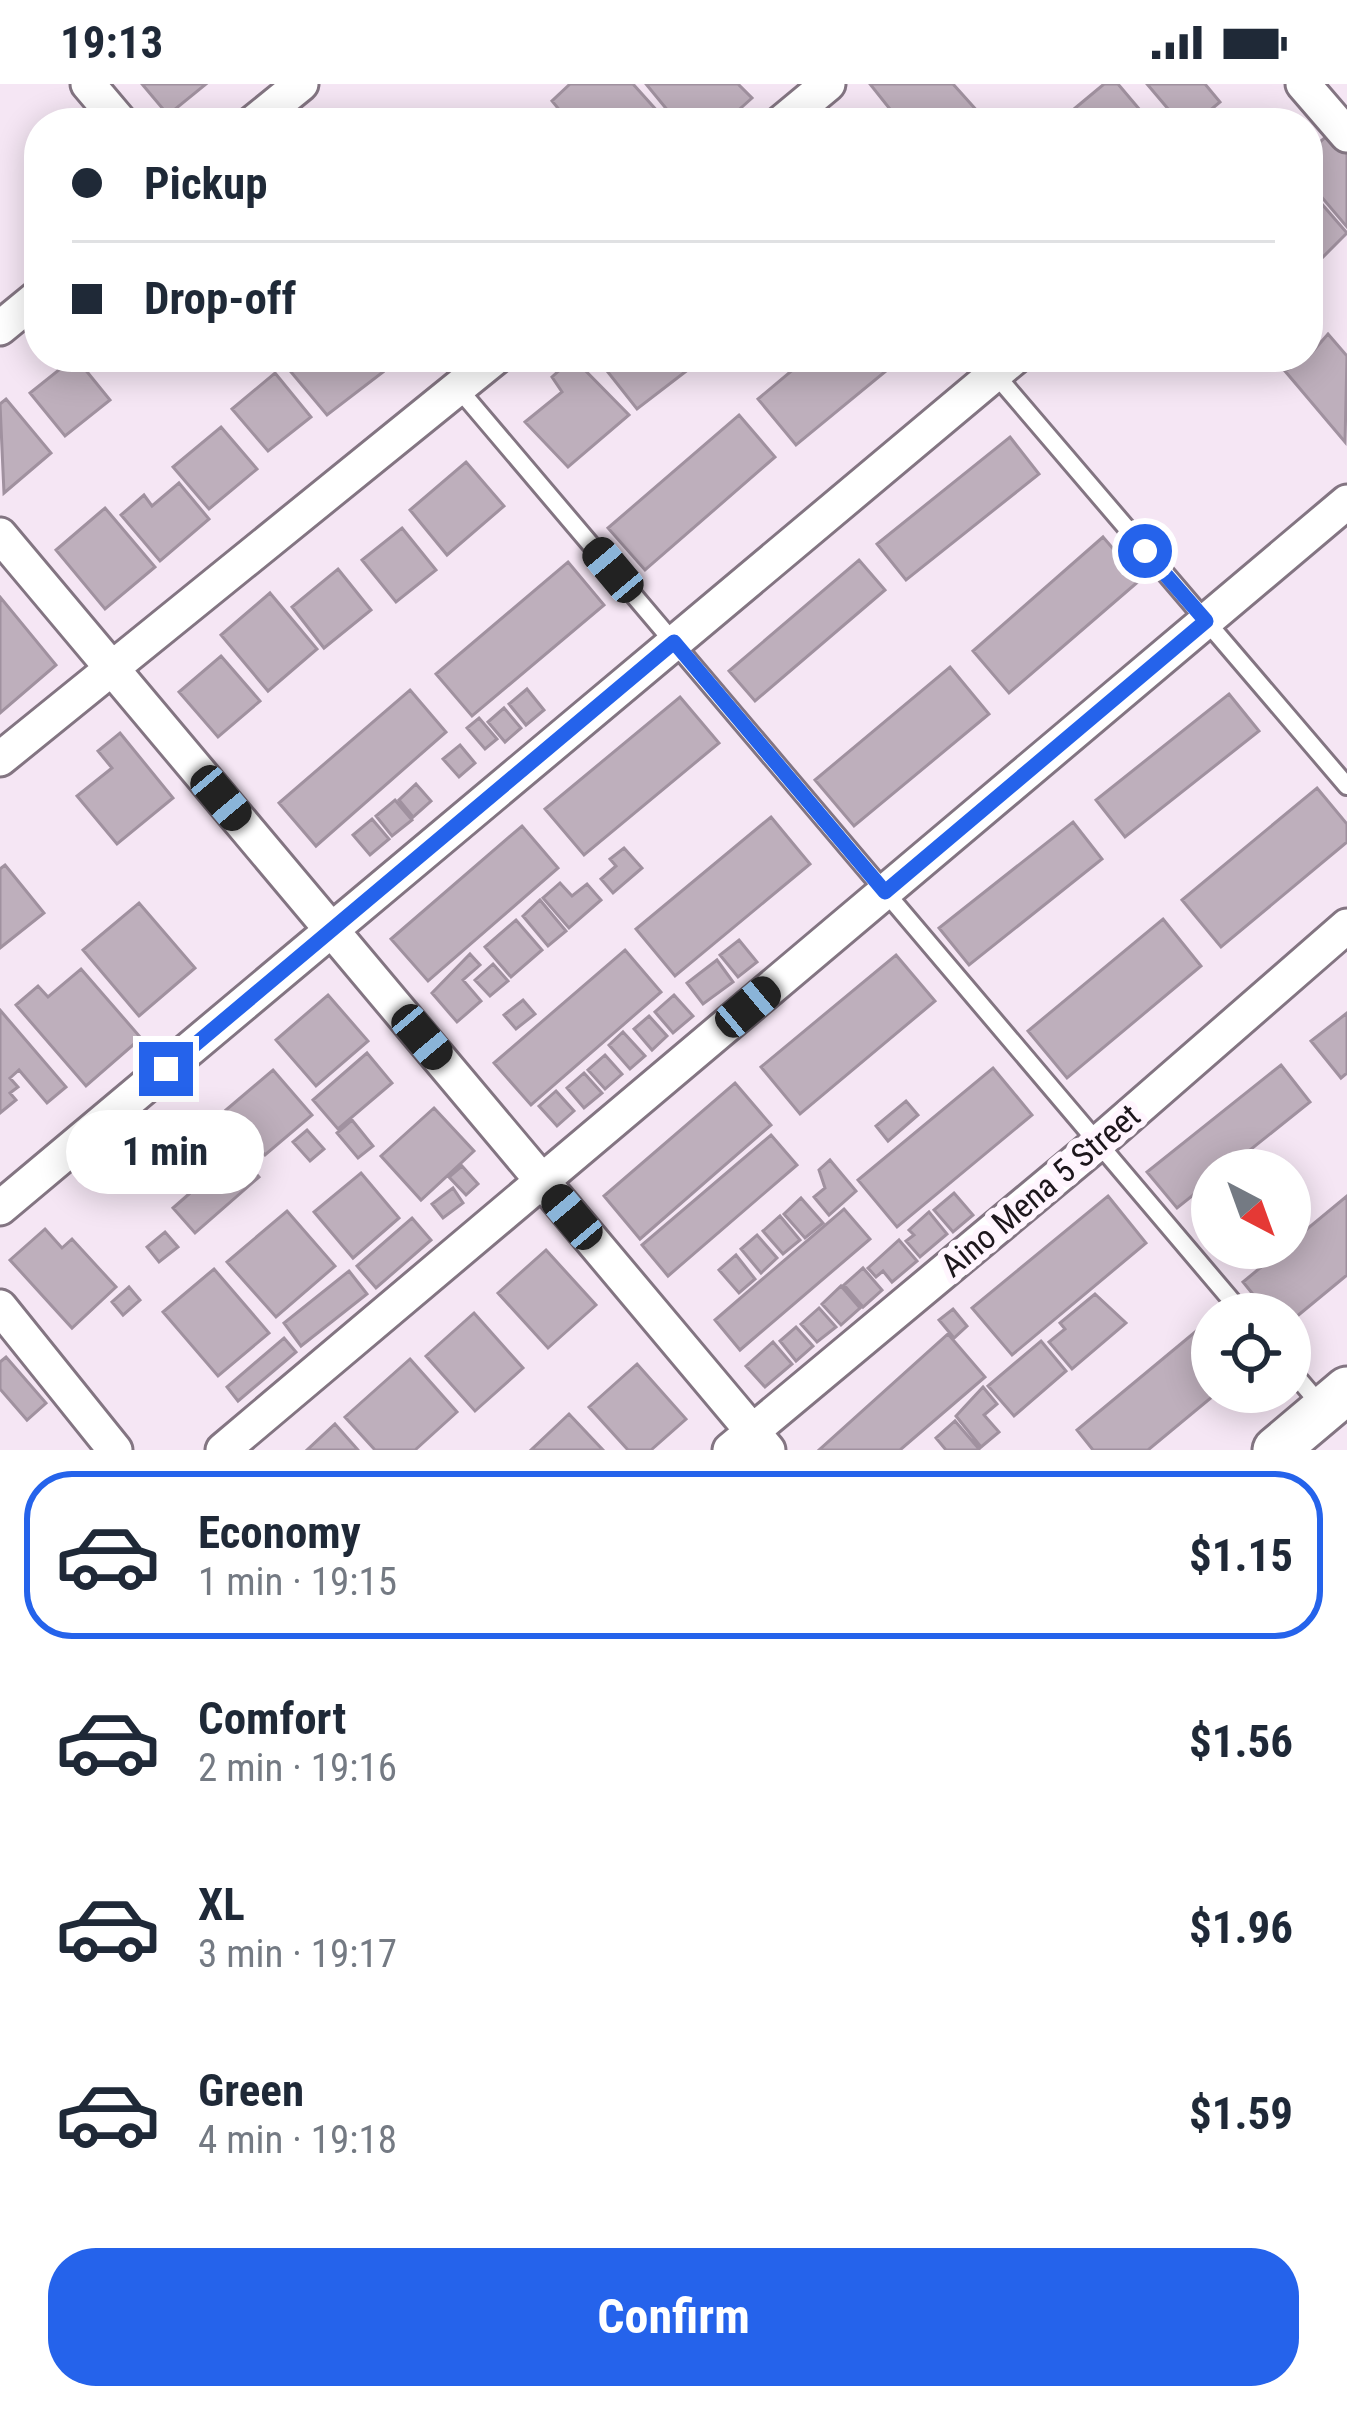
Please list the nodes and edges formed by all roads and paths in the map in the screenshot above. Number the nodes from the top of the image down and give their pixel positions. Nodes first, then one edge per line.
1 (88, 84) edge
2 (301, 84) edge
3 (828, 84) edge
4 (108, 108) edge
5 (271, 108) edge
6 (799, 108) edge
7 (1323, 117) edge
8 (1347, 135) edge
9 (24, 308) edge
10 (0, 328) edge
11 (478, 372) edge
12 (997, 372) edge
13 (1010, 372) edge
14 (458, 388) junction
15 (1347, 502) edge
16 (0, 535) edge
17 (1206, 621) junction
18 (674, 642) junction
19 (111, 667) junction
20 (0, 758) edge
21 (1347, 786) edge
22 (885, 892) junction
23 (1347, 926) edge
24 (332, 930) junction
25 (1098, 1143) junction
26 (542, 1181) junction
27 (0, 1208) edge
28 (1225, 1293) edge
29 (0, 1307) edge
30 (1311, 1383) edge
31 (1336, 1400) edge
32 (750, 1444) edge
33 (115, 1450) edge
34 (223, 1450) edge
35 (1276, 1450) edge

1 - 4 street
2 - 5 street
3 - 6 street
7 - 8 street
9 - 10 street
11 - 14 street
12 - 18 street
13 - 17 lane
14 - 18 lane
14 - 19 street
15 - 17 street
16 - 19 street
17 - 21 lane
17 - 22 street
18 - 22 lane
18 - 24 street
19 - 20 street
19 - 24 street
22 - 25 lane
22 - 26 street
23 - 25 street, Aino Mena 5 Street
24 - 26 street
24 - 27 street
25 - 28 lane
25 - 32 street, Aino Mena 5 Street
26 - 32 street
26 - 34 street
29 - 33 street
30 - 31 lane
31 - 35 street

